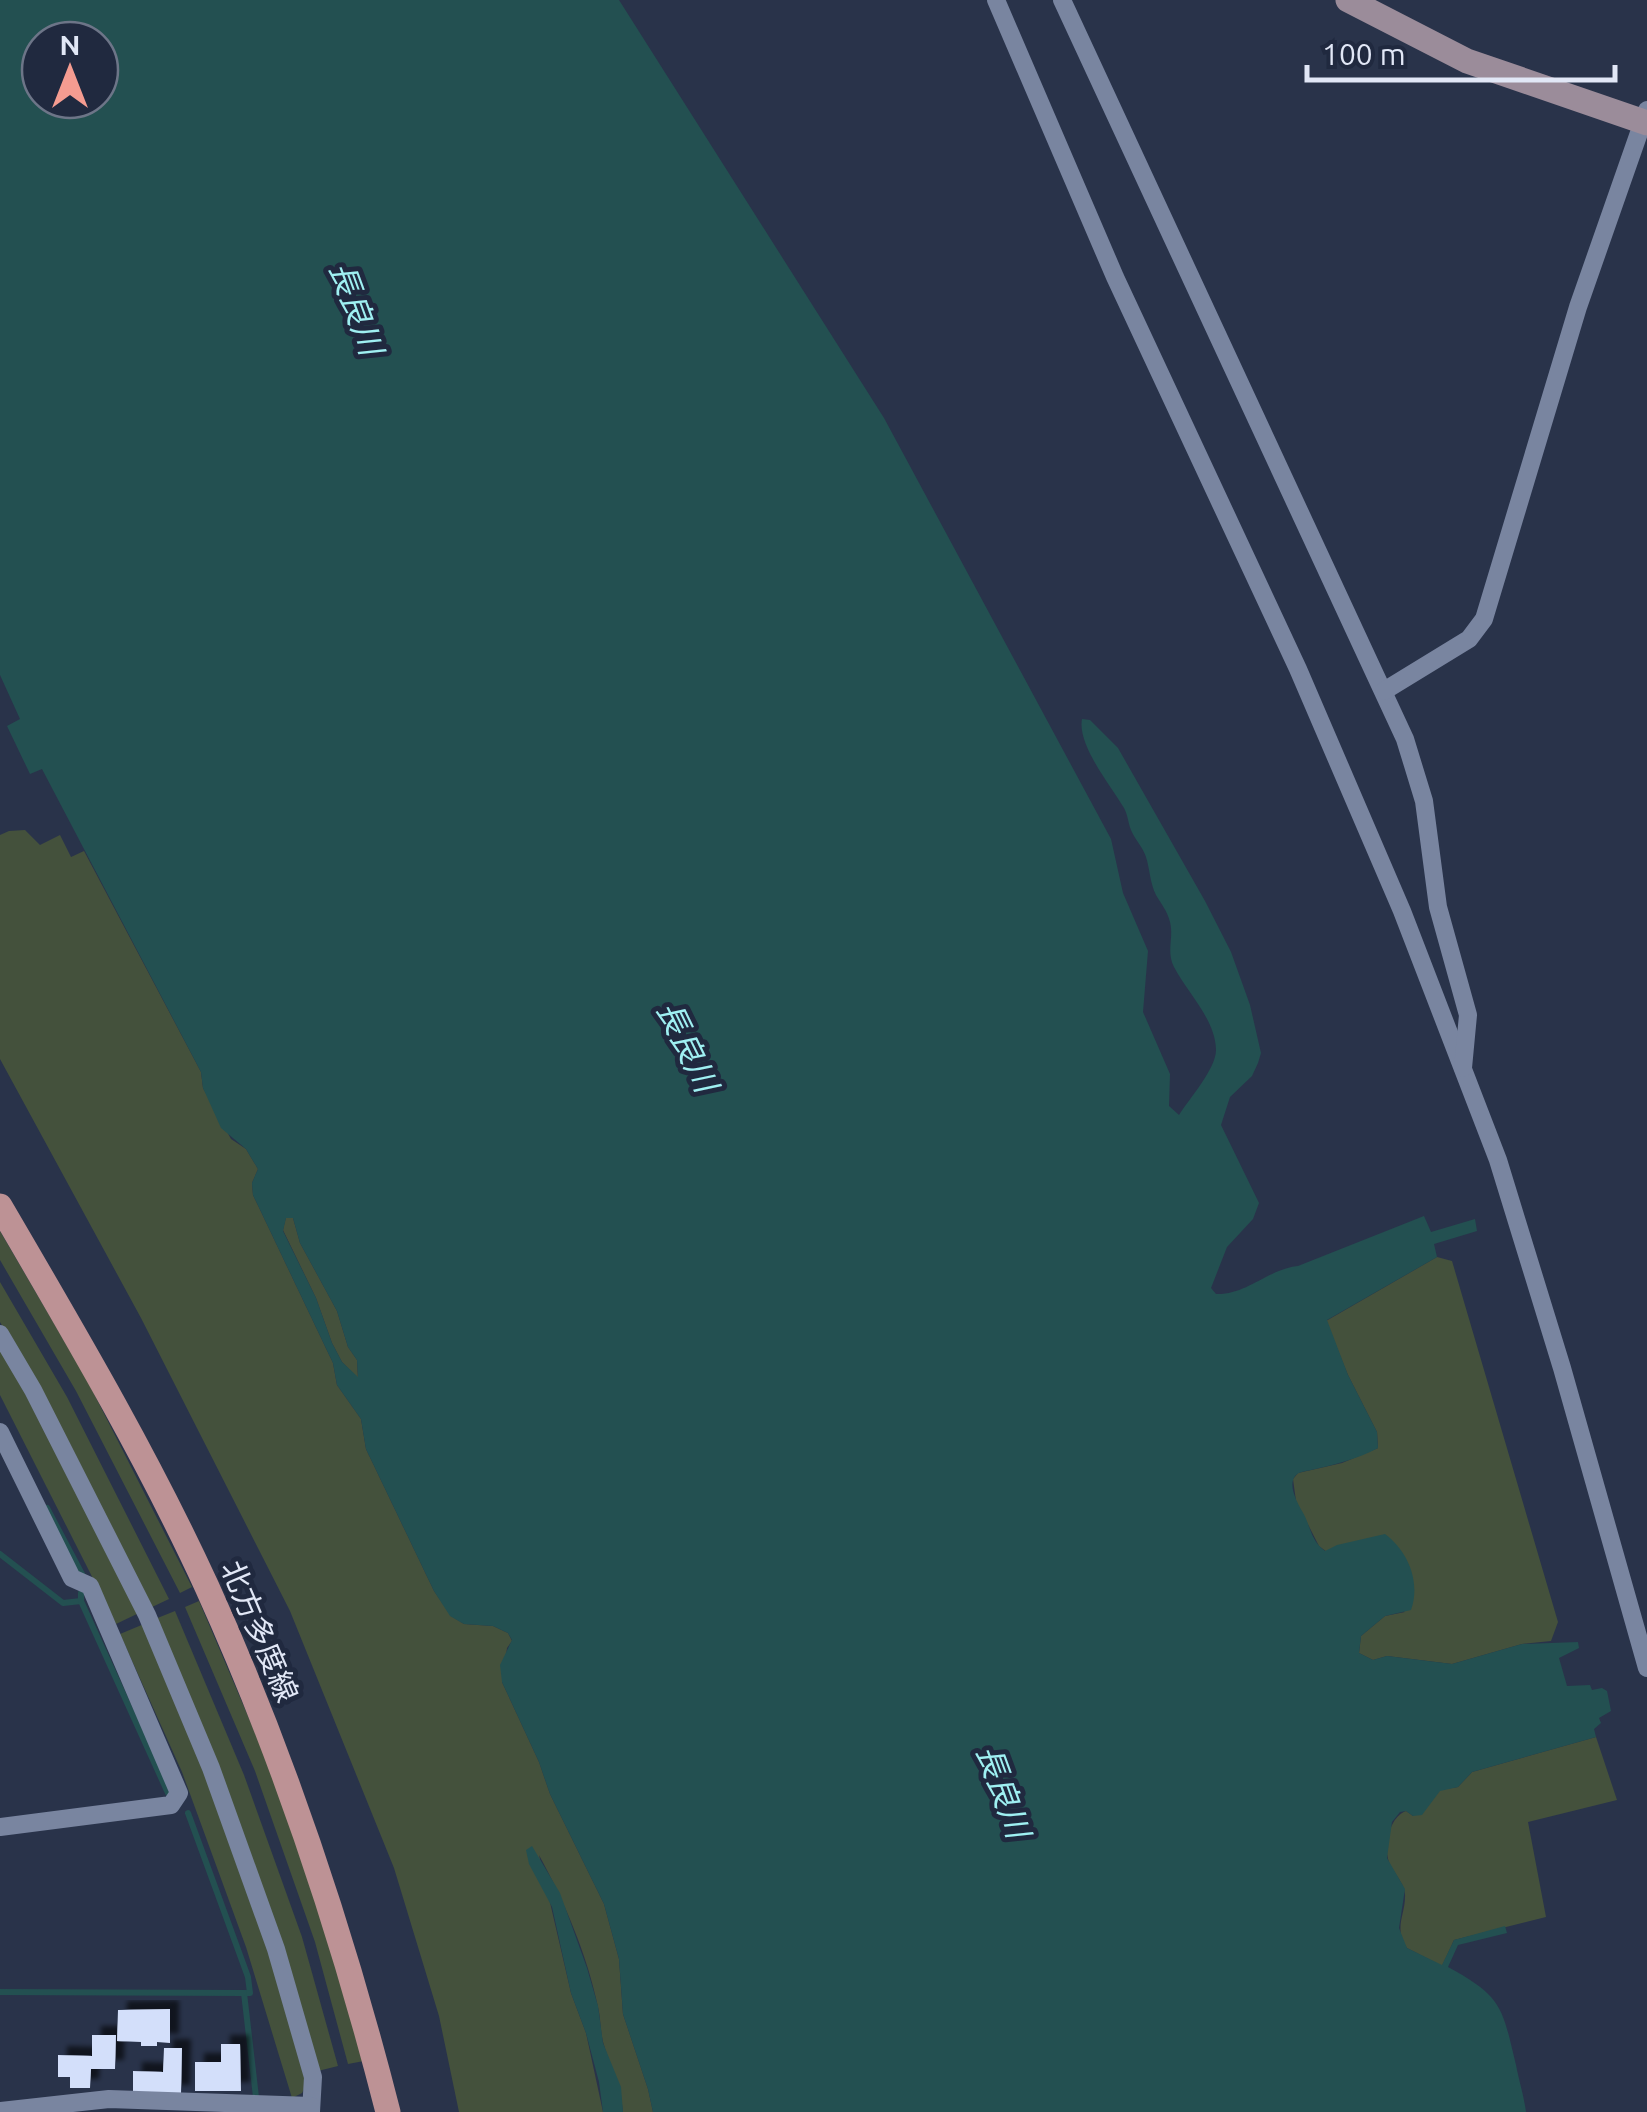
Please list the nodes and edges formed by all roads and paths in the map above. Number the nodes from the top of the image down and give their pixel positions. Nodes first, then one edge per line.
1 (996, 0) edge
2 (1062, 0) edge
3 (1348, 0) edge
4 (1646, 118) edge
5 (1384, 691) junction
6 (1462, 1073) junction
7 (0, 1206) edge
8 (0, 1334) edge
9 (0, 1432) edge
10 (1647, 1668) edge
11 (0, 1827) edge
12 (311, 2109) edge
13 (0, 2111) edge
14 (388, 2112) edge

1 - 6 street
2 - 5 street
3 - 4 main road
4 - 5 street
5 - 6 street
6 - 10 street
7 - 14 main road, 北方多度線
8 - 12 street
9 - 11 street
12 - 13 street

